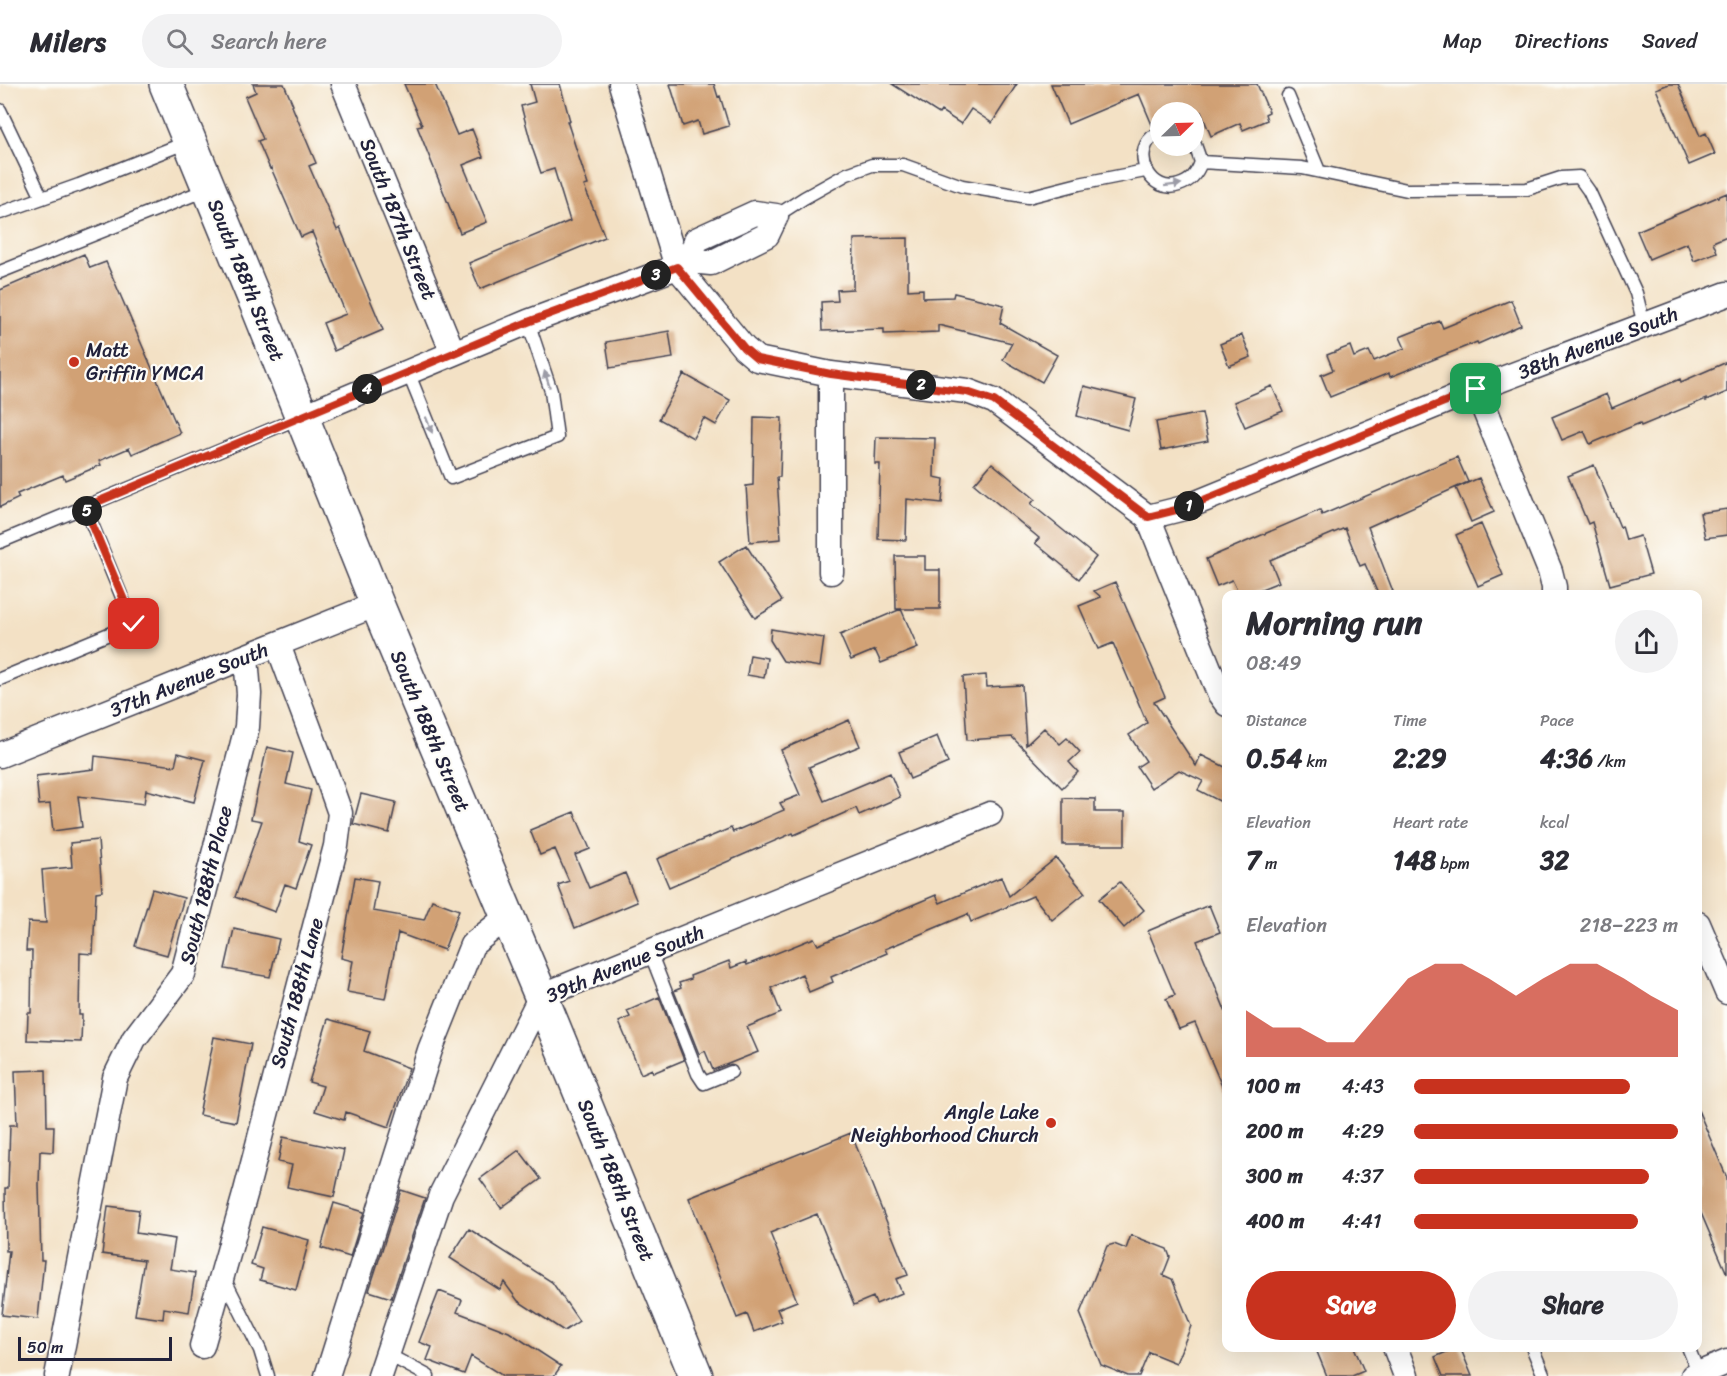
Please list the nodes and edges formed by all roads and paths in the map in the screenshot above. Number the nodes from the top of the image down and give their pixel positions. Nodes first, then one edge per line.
1 (166, 84) edge
2 (343, 84) edge
3 (621, 84) edge
4 (1288, 96) dead end
5 (0, 110) edge
6 (1150, 140) edge
7 (190, 141) junction
8 (1199, 156) edge
9 (1201, 162) junction
10 (1145, 171) junction
11 (1319, 171) junction
12 (209, 189) junction
13 (42, 198) junction
14 (0, 213) edge
15 (776, 216) joint
16 (684, 264) junction
17 (0, 272) edge
18 (1727, 294) edge
19 (528, 322) junction
20 (1644, 325) junction
21 (453, 353) junction
22 (408, 372) junction
23 (831, 374) junction
24 (1476, 389) junction
25 (301, 417) junction
26 (85, 507) junction
27 (1148, 517) junction
28 (0, 542) edge
29 (831, 572) dead end
30 (1554, 590) edge
31 (377, 604) junction
32 (278, 645) junction
33 (246, 657) junction
34 (0, 679) edge
35 (1222, 696) edge
36 (0, 755) edge
37 (990, 814) dead end
38 (508, 916) junction
39 (1702, 933) edge
40 (650, 951) junction
41 (1727, 992) edge
42 (541, 996) junction
43 (731, 1072) dead end
44 (222, 1275) junction
45 (202, 1346) dead end
46 (1397, 1352) edge
47 (1534, 1352) edge
48 (1689, 1352) edge
49 (1727, 1362) edge
50 (384, 1365) edge
51 (1696, 1375) edge
52 (57, 1376) edge
53 (268, 1376) edge
54 (327, 1376) edge
55 (428, 1376) edge
56 (696, 1376) edge
57 (1406, 1376) edge
58 (1544, 1376) edge

1 - 7 main road, South 188th Street
2 - 21 street, South 187th Street
3 - 16 street
4 - 11 lane
5 - 13 lane
6 - 10 lane
7 - 12 main road, South 188th Street
7 - 13 lane
8 - 9 lane
10 -> 9 lane
9 - 11 lane
10 - 15 lane
11 - 20 lane
12 - 17 lane
12 - 25 main road, South 188th Street
13 - 14 lane
15 - 16 street
16 - 19 street
16 - 23 street
18 - 20 street, 38th Avenue South
19 - 21 street
22 -> 19 lane
20 - 24 street, 38th Avenue South
21 - 22 street
22 - 25 street
23 - 27 street
23 - 29 street
24 - 27 street, 38th Avenue South
24 - 30 street
25 - 26 lane
25 - 31 main road, South 188th Street
26 - 28 lane
26 - 34 lane
27 - 35 street
31 - 32 street, 37th Avenue South
31 - 38 main road, South 188th Street
32 - 33 street, 37th Avenue South
32 - 44 street, South 188th Lane
33 - 36 street, 37th Avenue South
33 - 52 street, South 188th Place
37 - 40 street, 39th Avenue South
38 - 42 main road, South 188th Street
38 - 54 street
39 - 41 street
40 - 42 street, 39th Avenue South
40 - 43 lane
42 - 50 street, 39th Avenue South
42 - 56 main road, South 188th Street
44 - 45 street, South 188th Lane
44 - 53 lane
46 - 57 street
47 - 58 lane
48 - 51 lane
49 - 51 street
50 - 55 lane

